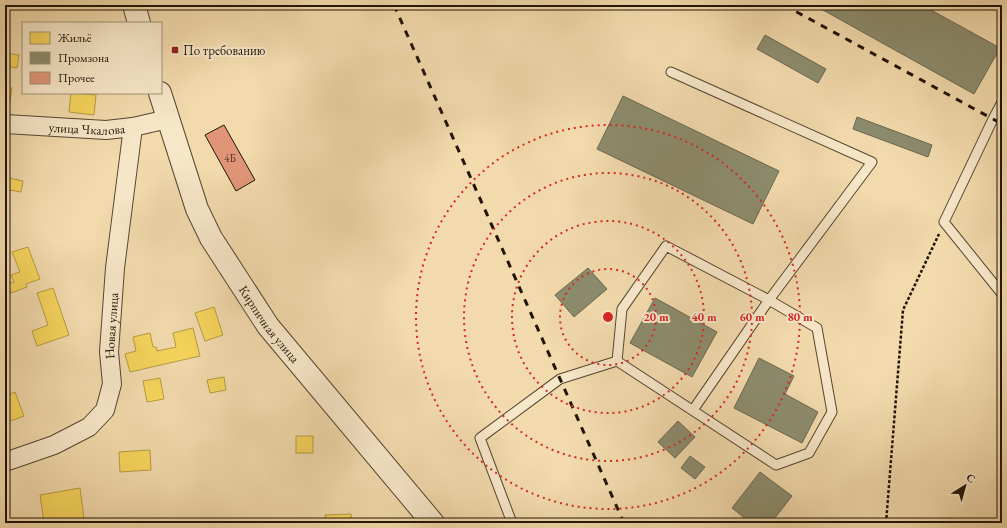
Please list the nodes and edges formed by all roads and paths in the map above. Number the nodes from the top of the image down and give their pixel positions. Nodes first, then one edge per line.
1 (671, 72) dead end
2 (160, 94) edge
3 (1002, 104) edge
4 (168, 119) junction
5 (5, 124) edge
6 (134, 127) junction
7 (944, 222) junction
8 (1002, 294) edge
9 (769, 300) junction
10 (617, 361) junction
11 (693, 410) junction
12 (5, 462) edge
13 (433, 523) edge
14 (512, 523) edge
15 (886, 523) edge

1 - 9 lane
2 - 4 street, Кирпичная улица
3 - 7 lane
4 - 6 street, улица Чкалова
4 - 13 street, Кирпичная улица
5 - 6 street, улица Чкалова
6 - 12 street, Новая улица
7 - 8 lane
7 - 15 path
9 - 10 lane
9 - 11 lane
9 - 11 lane
10 - 11 lane
10 - 14 lane

